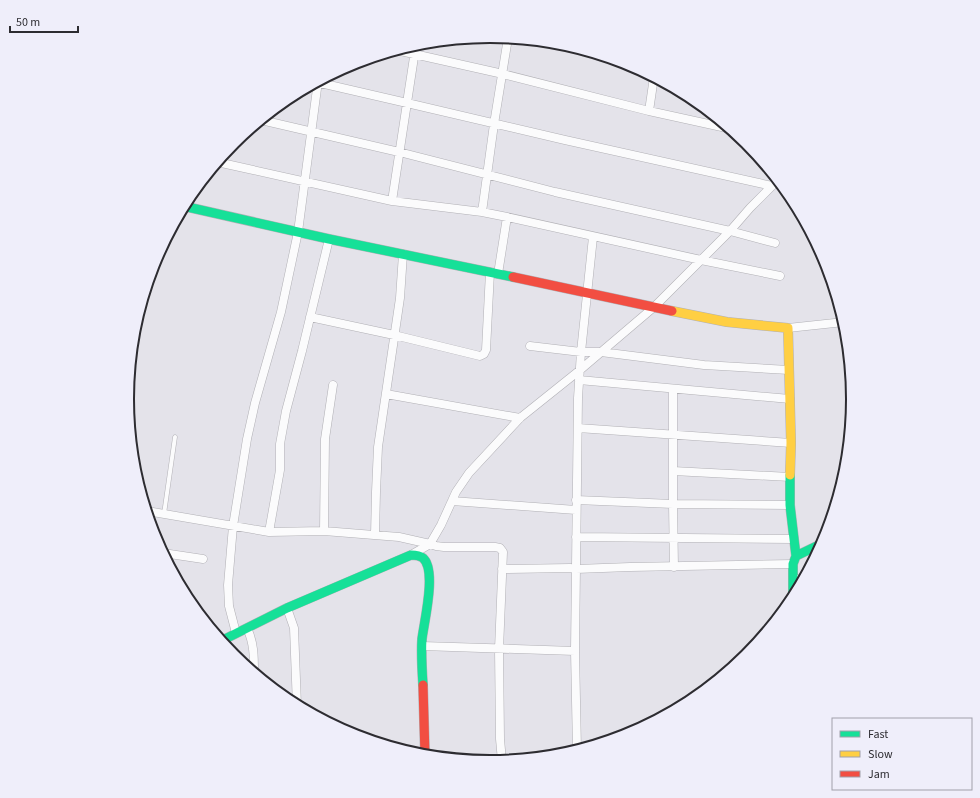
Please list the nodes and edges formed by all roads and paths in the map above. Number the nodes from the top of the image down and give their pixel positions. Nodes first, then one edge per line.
1 (507, 44) edge
2 (409, 53) edge
3 (415, 54) junction
4 (503, 74) junction
5 (653, 83) edge
6 (325, 84) edge
7 (316, 89) edge
8 (407, 103) junction
9 (648, 111) junction
10 (267, 121) edge
11 (494, 124) junction
12 (719, 126) edge
13 (311, 132) junction
14 (399, 152) junction
15 (223, 163) edge
16 (487, 174) junction
17 (304, 182) junction
18 (772, 182) edge
19 (774, 184) edge
20 (392, 201) junction
21 (190, 208) edge
22 (482, 212) junction
23 (507, 217) junction
24 (730, 231) junction
25 (298, 232) junction
26 (593, 237) junction
27 (328, 239) junction
28 (775, 243) dead end
29 (403, 254) junction
30 (701, 260) junction
31 (494, 273) junction
32 (780, 276) dead end
33 (587, 292) junction
34 (654, 307) junction
35 (310, 317) junction
36 (837, 323) edge
37 (788, 328) junction
38 (394, 335) junction
39 (530, 346) dead end
40 (581, 352) junction
41 (601, 352) junction
42 (580, 370) junction
43 (789, 370) junction
44 (579, 380) junction
45 (333, 385) dead end
46 (674, 389) junction
47 (386, 394) junction
48 (790, 399) junction
49 (520, 418) junction
50 (578, 428) junction
51 (674, 436) junction
52 (175, 437) dead end
53 (791, 443) junction
54 (673, 471) junction
55 (790, 477) junction
56 (576, 500) junction
57 (452, 501) junction
58 (672, 504) junction
59 (790, 505) junction
60 (576, 510) junction
61 (153, 512) edge
62 (164, 514) junction
63 (233, 526) junction
64 (324, 531) junction
65 (268, 532) junction
66 (374, 535) junction
67 (576, 537) junction
68 (674, 538) junction
69 (794, 539) junction
70 (430, 544) junction
71 (812, 550) edge
72 (170, 554) edge
73 (410, 554) junction
74 (203, 559) dead end
75 (795, 560) junction
76 (674, 567) junction
77 (502, 569) junction
78 (576, 569) junction
79 (793, 578) junction
80 (797, 578) edge
81 (793, 585) edge
82 (287, 608) junction
83 (247, 628) junction
84 (236, 633) junction
85 (226, 638) edge
86 (422, 646) junction
87 (499, 649) junction
88 (575, 651) junction
89 (254, 666) edge
90 (297, 698) edge
91 (577, 744) edge
92 (426, 749) edge
93 (501, 755) edge

1 - 4 street
2 - 3 street
3 - 4 street
3 - 8 street
4 - 9 street
4 - 11 street
5 - 9 street
6 - 8 street
7 - 13 street
8 - 11 street
8 - 14 street
9 - 12 street
10 - 13 street
11 - 16 street
11 - 18 street
13 - 14 street
13 - 17 street
14 - 16 street
14 - 20 street
15 - 17 street
16 - 22 street
16 - 24 street
17 - 20 street
17 - 25 street
19 - 24 street
20 - 22 street
21 - 25 street
22 - 23 street
23 - 26 street
23 - 31 street
24 - 28 street
24 - 30 street
25 - 27 street
25 - 63 street
26 - 30 street
26 - 33 street
27 - 29 street
27 - 35 street
29 - 31 street
29 - 38 street
30 - 32 street
30 - 34 street
31 - 33 street
31 - 38 street
33 - 34 street
33 - 40 street
34 - 37 street
34 - 41 street
35 - 38 street
35 - 65 street
36 - 37 street
37 - 43 street
38 - 47 street
39 - 40 street
40 - 41 street
40 - 42 street
41 - 42 street
41 - 43 street
42 - 44 street
42 - 49 street
43 - 48 street
44 - 46 street
44 - 50 street
45 - 64 street
46 - 48 street
46 - 51 street
47 - 49 street
47 - 66 street
48 - 53 street
49 - 57 street
50 - 51 street
50 - 56 street
51 - 53 street
51 - 54 street
52 - 62 lane
53 - 55 street
54 - 55 street
54 - 58 street
55 - 59 street
56 - 58 street
56 - 60 street
57 - 60 street
57 - 70 street
58 - 59 street
58 - 68 street
59 - 69 street
60 - 67 street
61 - 62 street
62 - 63 street
63 - 65 street
63 - 84 street
64 - 65 street
64 - 66 street
66 - 70 street
67 - 68 street
67 - 78 street
68 - 69 street
68 - 76 street
69 - 75 street
70 - 73 street
70 - 77 street
71 - 75 street
72 - 74 street
73 - 82 street
73 - 86 street
75 - 76 street
75 - 79 street
76 - 78 street
77 - 78 street
77 - 87 street
78 - 88 street
79 - 80 street
79 - 81 street
82 - 83 street
82 - 90 street
83 - 84 street
83 - 89 street
84 - 85 street
86 - 87 street
86 - 92 street
87 - 88 street
87 - 93 street
88 - 91 street

